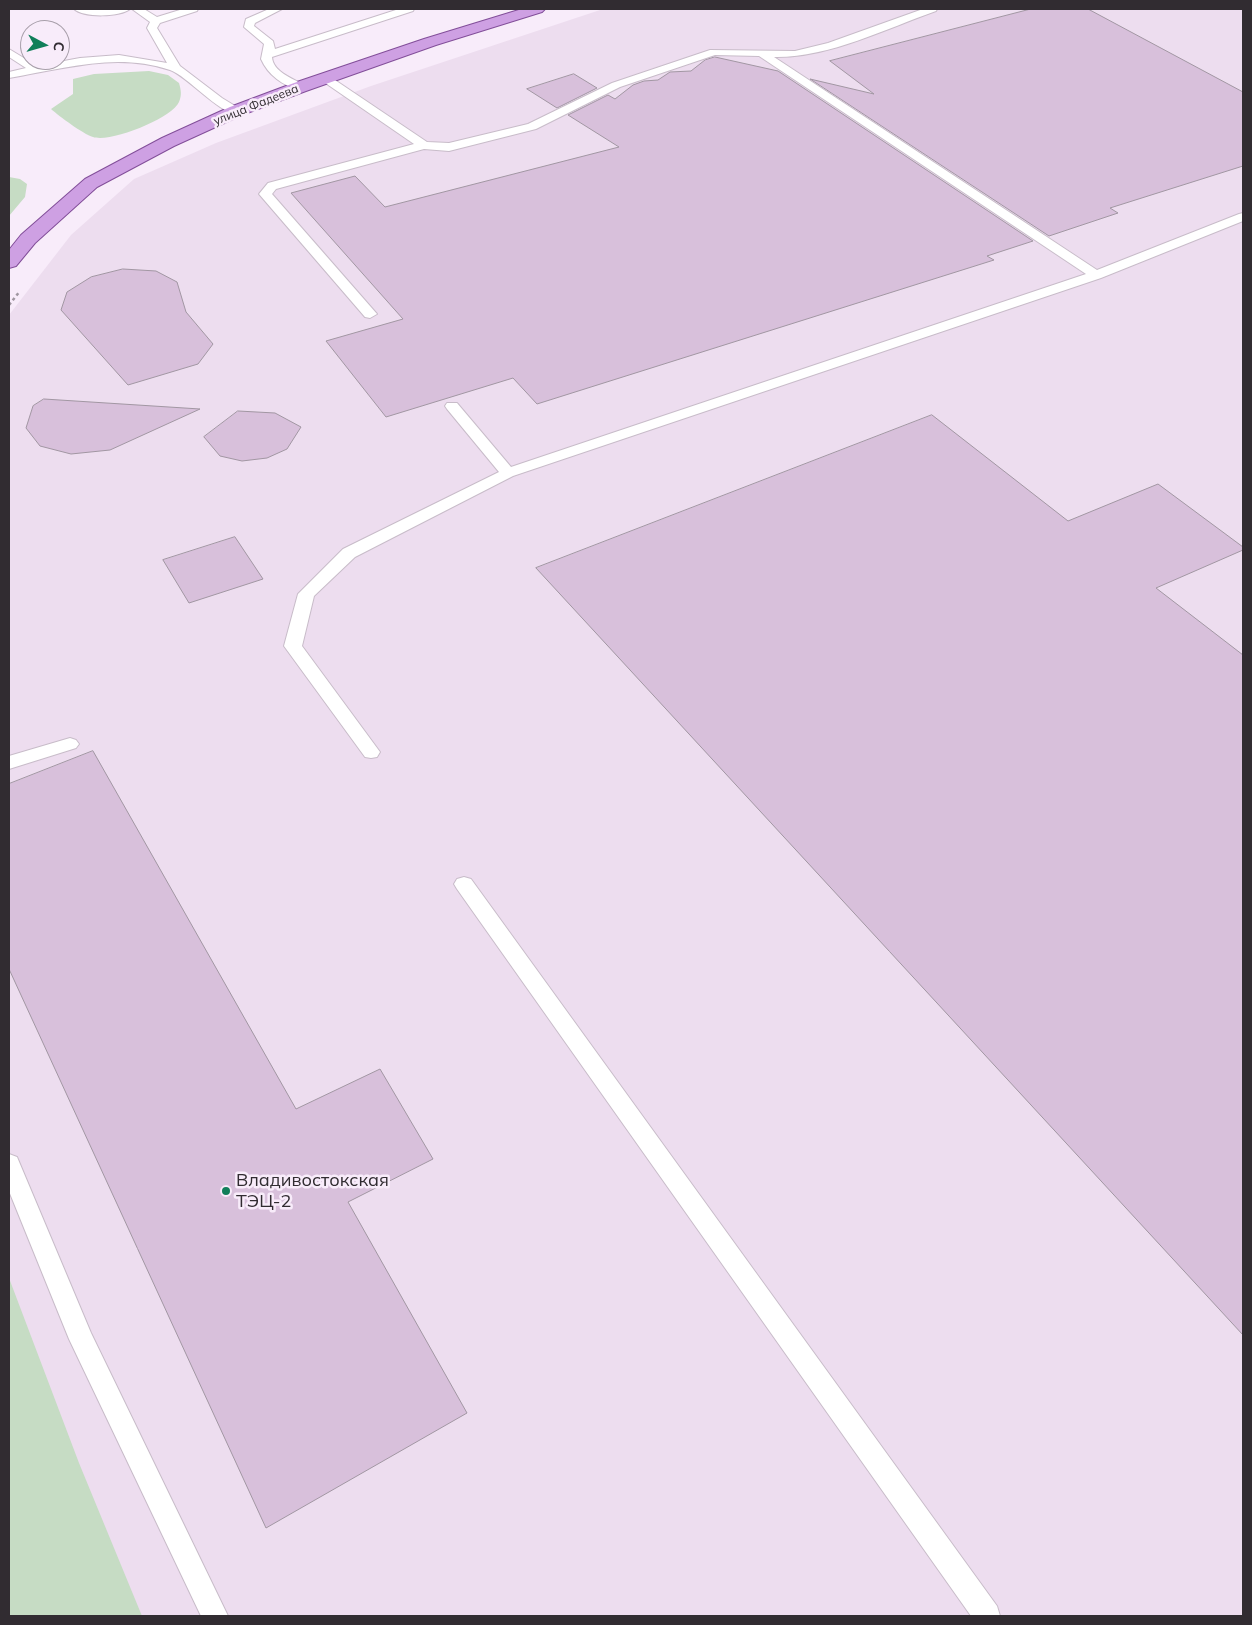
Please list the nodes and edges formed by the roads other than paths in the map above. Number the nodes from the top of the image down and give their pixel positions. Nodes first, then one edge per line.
1 (78, 9) edge
2 (125, 9) edge
3 (136, 9) edge
4 (193, 9) edge
5 (278, 9) edge
6 (409, 9) edge
7 (537, 9) edge
8 (932, 9) edge
9 (156, 21) junction
10 (9, 52) edge
11 (761, 53) junction
12 (267, 55) junction
13 (20, 59) edge
14 (70, 62) edge
15 (176, 68) junction
16 (30, 70) edge
17 (9, 75) edge
18 (325, 78) junction
19 (300, 87) junction
20 (236, 111) junction
21 (424, 145) junction
22 (1243, 217) edge
23 (9, 262) edge
24 (1096, 275) junction
25 (370, 314) dead end
26 (452, 406) dead end
27 (508, 473) junction
28 (70, 744) dead end
29 (371, 752) dead end
30 (9, 763) edge
31 (464, 884) dead end
32 (9, 1164) edge
33 (215, 1616) edge
34 (987, 1616) edge

1 - 2 lane
3 - 9 lane
4 - 9 lane
5 - 12 lane
6 - 12 lane
7 - 18 main road, улица Фадеева
8 - 11 lane
9 - 15 lane
10 - 13 lane
11 - 21 lane
11 - 24 lane
12 - 19 lane
14 - 15 lane
15 - 20 lane
16 - 17 lane
18 - 19 main road, улица Фадеева
18 - 21 lane
19 - 20 main road, улица Фадеева
20 - 23 main road, улица Фадеева
21 - 25 lane
22 - 24 lane
24 - 27 lane
26 - 27 lane
27 - 29 lane
28 - 30 lane
31 - 34 lane
32 - 33 lane

